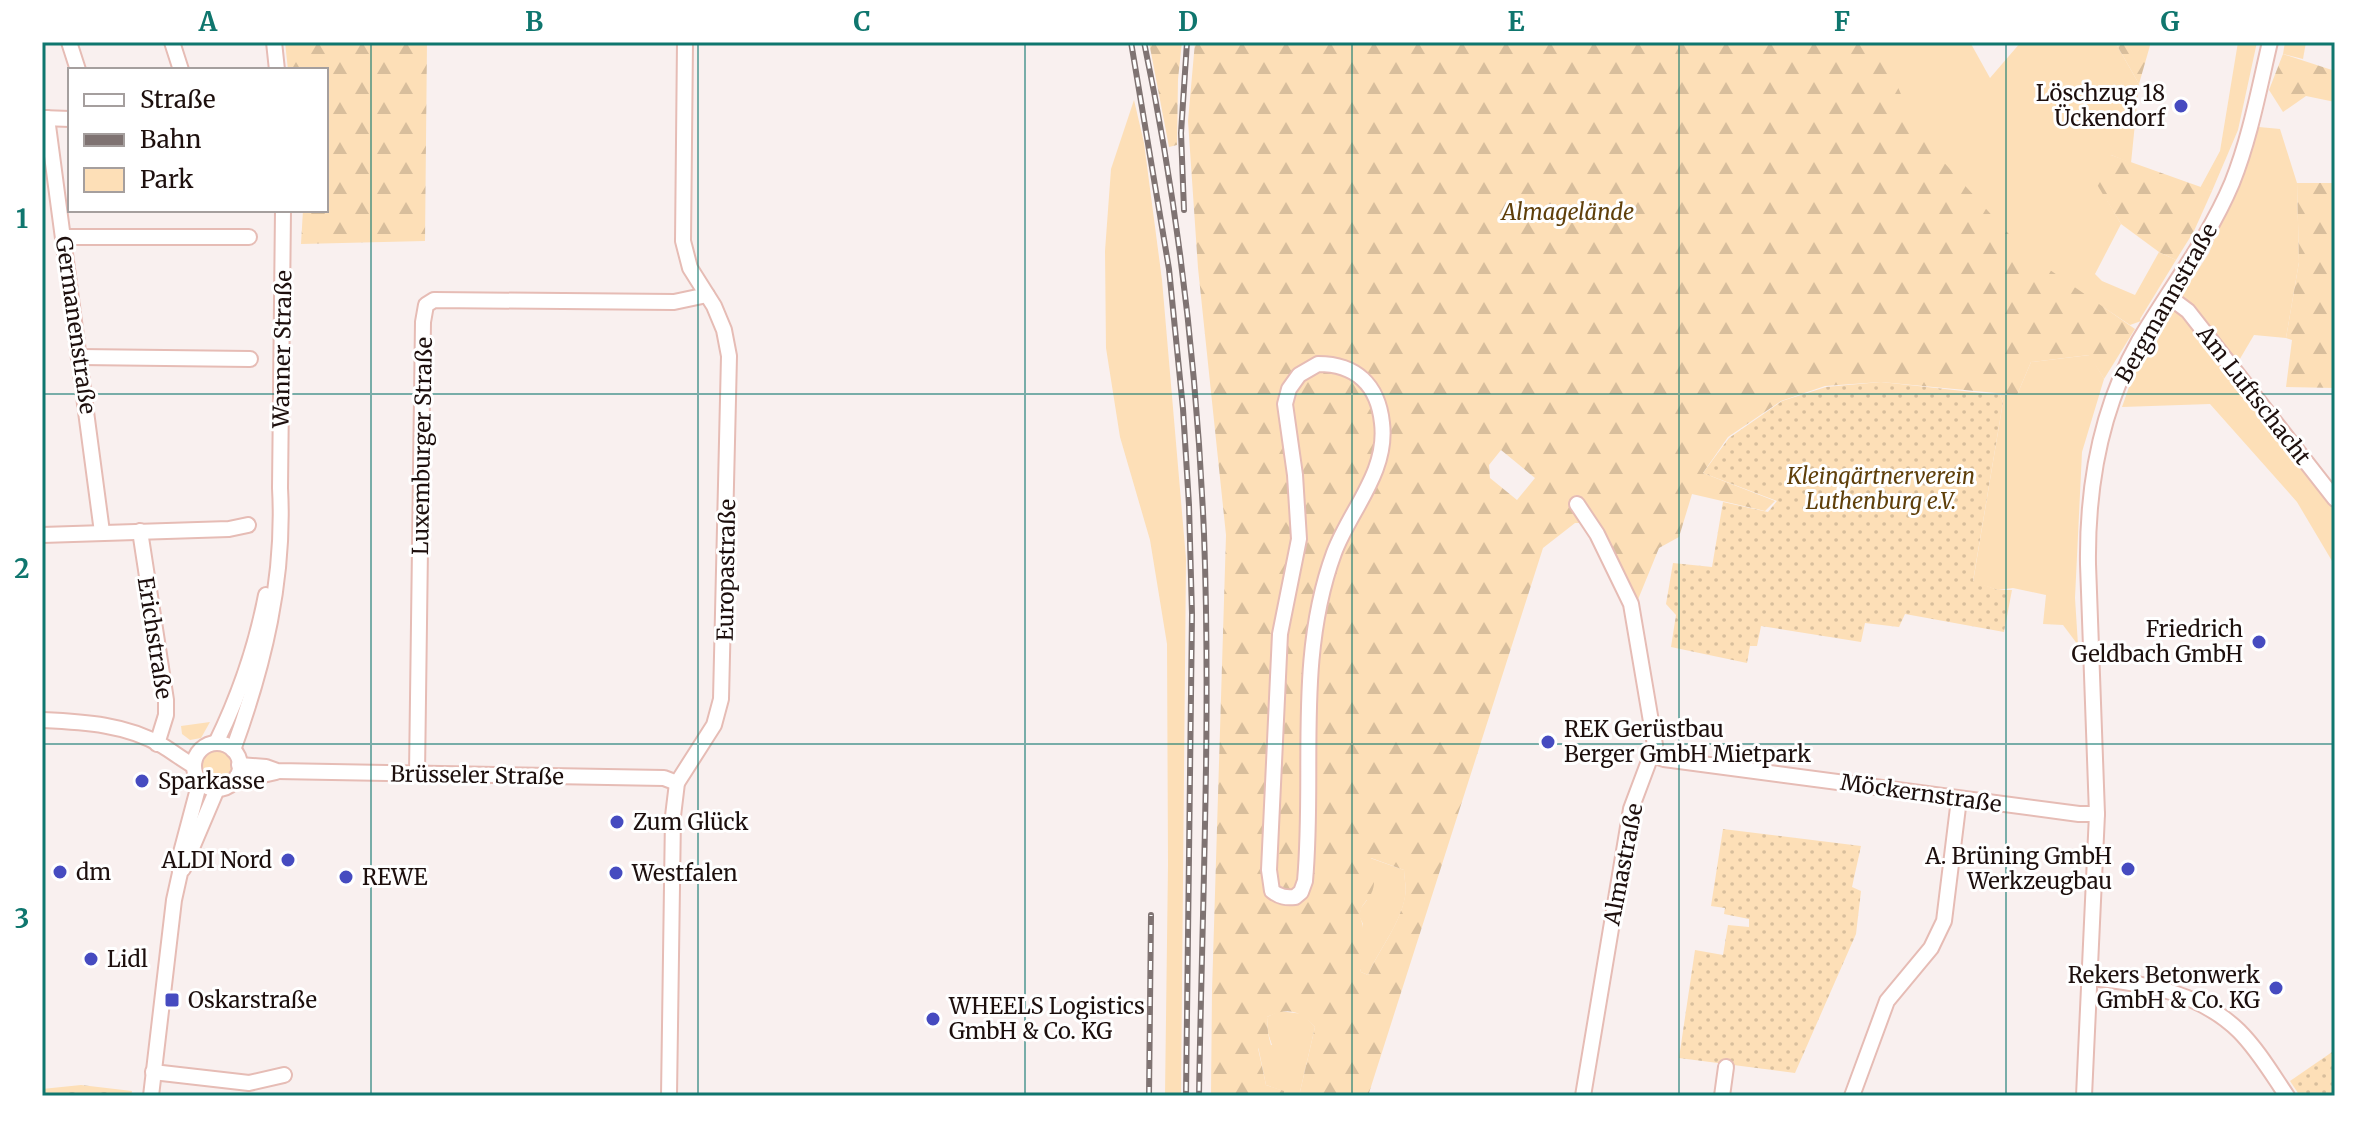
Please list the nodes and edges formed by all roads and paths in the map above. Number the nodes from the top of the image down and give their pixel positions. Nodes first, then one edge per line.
1 (69, 42) edge
2 (172, 42) edge
3 (274, 42) edge
4 (685, 42) edge
5 (2270, 42) edge
6 (77, 68) edge
7 (180, 68) edge
8 (277, 68) edge
9 (44, 118) edge
10 (68, 119) edge
11 (283, 212) edge
12 (64, 237) junction
13 (249, 237) dead end
14 (707, 295) junction
15 (2168, 296) junction
16 (80, 357) junction
17 (250, 359) dead end
18 (280, 488) junction
19 (2335, 499) edge
20 (1577, 504) dead end
21 (248, 525) dead end
22 (140, 531) junction
23 (102, 532) junction
24 (42, 535) edge
25 (42, 720) edge
26 (216, 743) junction
27 (160, 745) junction
28 (233, 750) junction
29 (1652, 755) junction
30 (196, 759) junction
31 (238, 771) junction
32 (417, 774) junction
33 (200, 781) junction
34 (677, 783) junction
35 (217, 789) junction
36 (1959, 799) junction
37 (2097, 814) junction
38 (180, 873) junction
39 (1301, 892) joint
40 (2090, 978) junction
41 (1726, 1067) dead end
42 (153, 1072) junction
43 (284, 1075) dead end
44 (151, 1096) edge
45 (669, 1096) edge
46 (1583, 1096) edge
47 (1722, 1096) edge
48 (1852, 1096) edge
49 (2084, 1096) edge
50 (2287, 1096) edge

1 - 6 street
2 - 7 street
3 - 8 street
4 - 14 street, Europastraße
5 - 15 street, Bergmannstraße
9 - 10 street
9 - 12 street, Germanenstraße
11 - 18 street, Wanner Straße
12 - 13 street
12 - 16 street, Germanenstraße
14 - 32 street, Luxemburger Straße
14 - 34 street, Europastraße
15 - 19 street, Am Luftschacht
15 - 37 street, Bergmannstraße
16 - 17 street
16 - 23 street, Germanenstraße
18 - 26 street, Wanner Straße
18 - 28 street, Wanner Straße
20 - 29 street, Almastraße
21 - 22 street
22 - 23 street
22 - 27 street, Erichstraße
23 - 24 street
25 - 27 street
26 - 28 street
26 - 30 street
27 - 30 street
28 - 31 street
29 - 36 street, Möckernstraße
29 - 46 street, Almastraße
30 - 33 street
31 - 32 street, Brüsseler Straße
31 - 35 street
32 - 34 street, Brüsseler Straße
33 - 35 street
33 - 38 street
34 - 45 street, Europastraße
35 - 38 street
36 - 37 street, Möckernstraße
36 - 48 street
37 - 40 street, Bergmannstraße
38 - 42 street
39 - 39 street
40 - 49 street, Bergmannstraße
40 - 50 street
41 - 47 street
42 - 43 street
42 - 44 street

